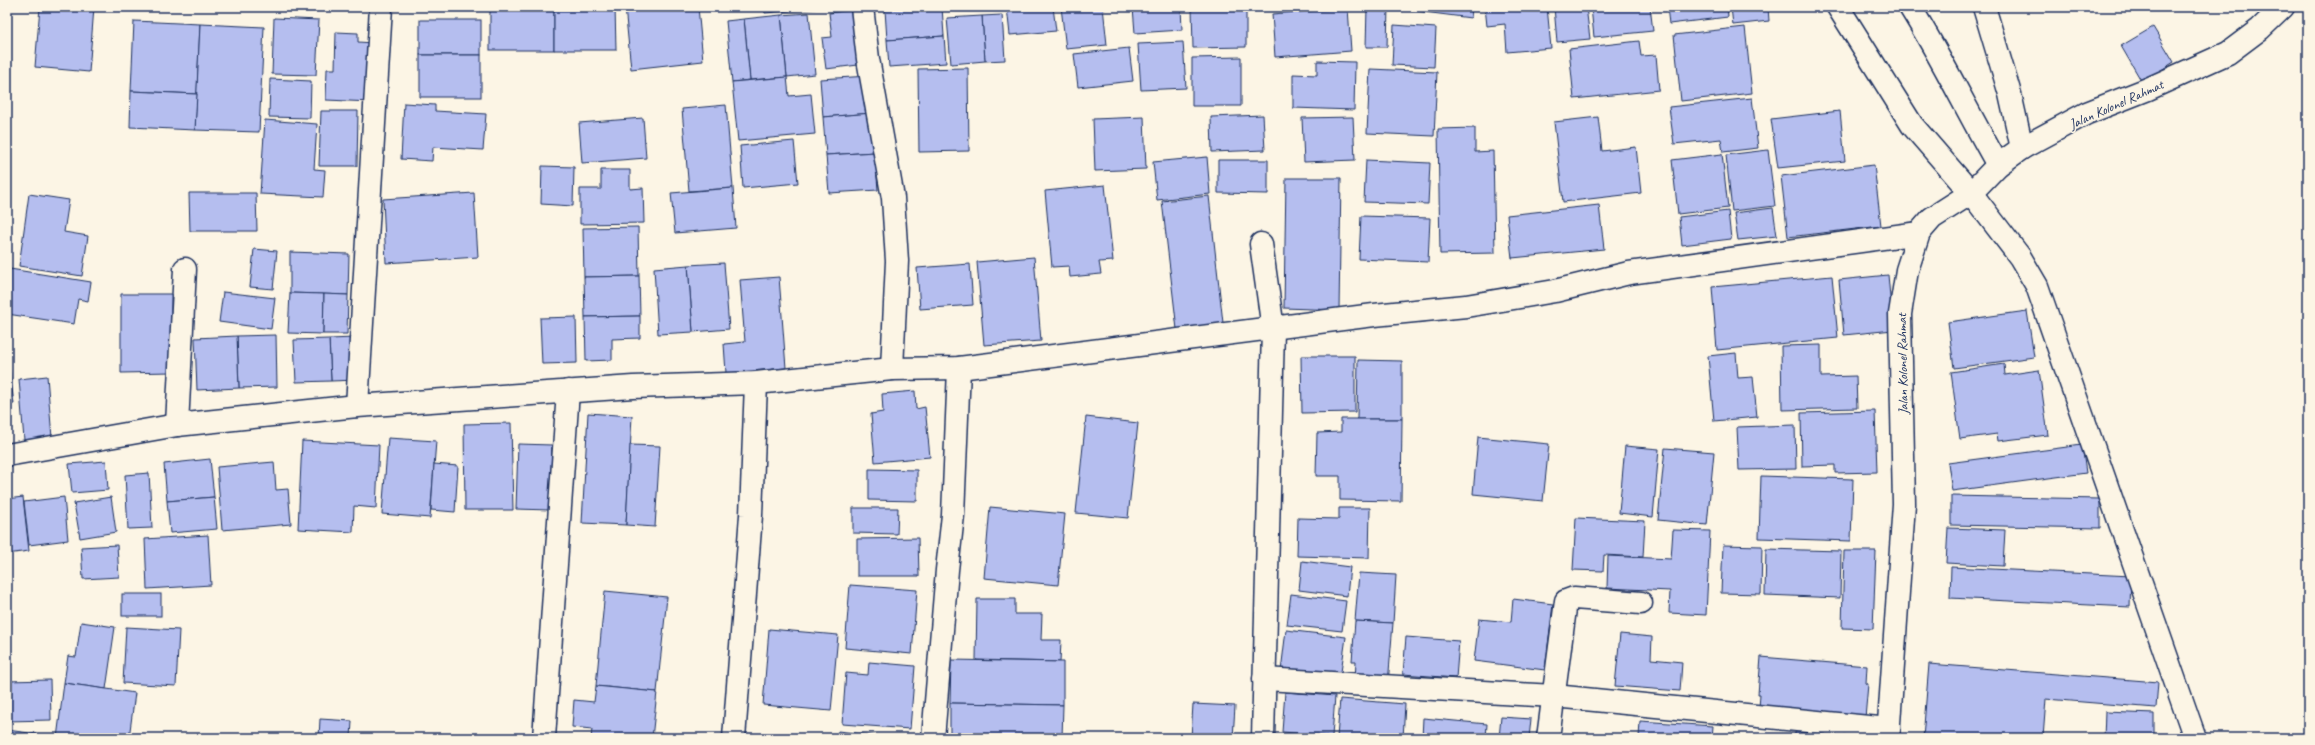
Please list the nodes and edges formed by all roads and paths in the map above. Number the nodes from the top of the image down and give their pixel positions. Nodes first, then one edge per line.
1 (381, 7) edge
2 (862, 7) edge
3 (1838, 7) edge
4 (1910, 7) edge
5 (1984, 7) edge
6 (2283, 7) edge
7 (2022, 148) junction
8 (1998, 165) junction
9 (1971, 193) junction
10 (1919, 233) junction
11 (1261, 244) dead end
12 (185, 269) dead end
13 (1272, 328) junction
14 (959, 368) junction
15 (892, 369) junction
16 (756, 383) junction
17 (568, 391) junction
18 (357, 406) junction
19 (177, 425) junction
20 (7, 455) edge
21 (1641, 603) dead end
22 (1264, 679) junction
23 (1554, 696) junction
24 (1889, 734) edge
25 (544, 738) edge
26 (734, 738) edge
27 (932, 738) edge
28 (1263, 738) edge
29 (1548, 738) edge
30 (2195, 738) edge

1 - 18 street
2 - 15 street
3 - 9 street
4 - 8 street
5 - 7 street
6 - 7 street, Jalan Kolonel Rahmat
7 - 8 street, Jalan Kolonel Rahmat
8 - 9 street, Jalan Kolonel Rahmat
9 - 10 street, Jalan Kolonel Rahmat
9 - 30 street
10 - 13 street
10 - 24 street, Jalan Kolonel Rahmat
11 - 13 street
12 - 19 street
13 - 14 street
13 - 22 street
14 - 15 street
14 - 27 street
15 - 16 street
16 - 17 street
16 - 26 street
17 - 18 street
17 - 25 street
18 - 19 street
19 - 20 street
21 - 23 street
22 - 23 street
22 - 28 street
23 - 24 street
23 - 29 street

